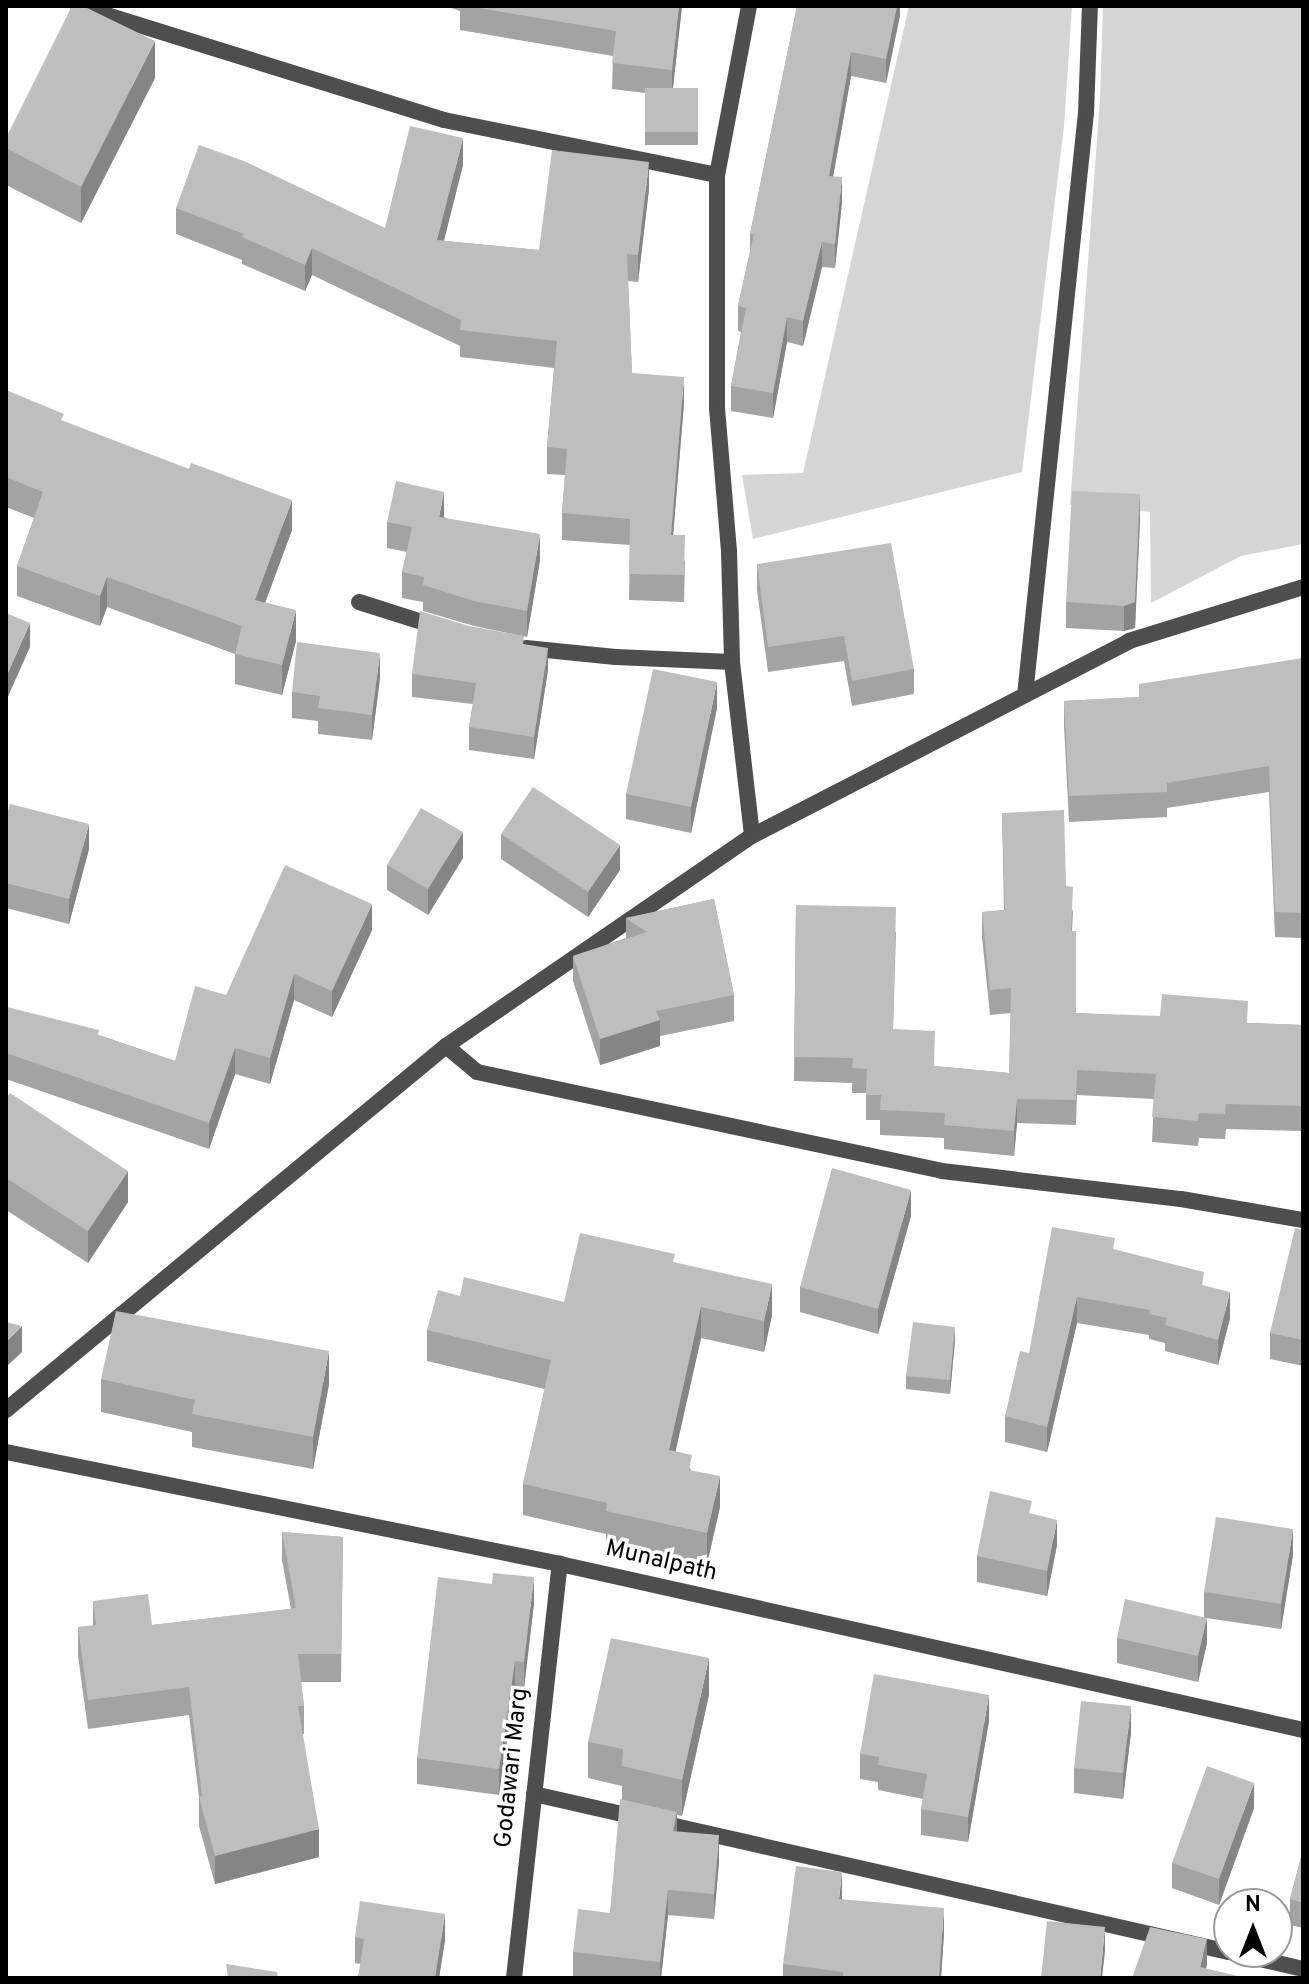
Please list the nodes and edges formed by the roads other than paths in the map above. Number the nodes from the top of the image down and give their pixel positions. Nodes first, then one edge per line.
1 (78, 6) edge
2 (749, 6) edge
3 (1090, 6) edge
4 (717, 175) junction
5 (1303, 587) edge
6 (359, 602) dead end
7 (457, 633) edge
8 (502, 643) edge
9 (732, 662) junction
10 (1025, 695) junction
11 (752, 836) junction
12 (446, 1046) junction
13 (1303, 1220) edge
14 (6, 1410) edge
15 (6, 1452) edge
16 (560, 1564) junction
17 (1303, 1730) edge
18 (534, 1794) junction
19 (1213, 1948) edge
20 (514, 1978) edge

1 - 4 street
2 - 4 street
3 - 10 street
4 - 9 street
5 - 10 street
6 - 7 street
8 - 9 street
9 - 11 street
10 - 11 street
11 - 12 street
12 - 13 street
12 - 14 street
15 - 16 street, Munalpath
16 - 17 street, Munalpath
16 - 18 street, Godawari Marg
18 - 19 street
18 - 20 street, Godawari Marg

